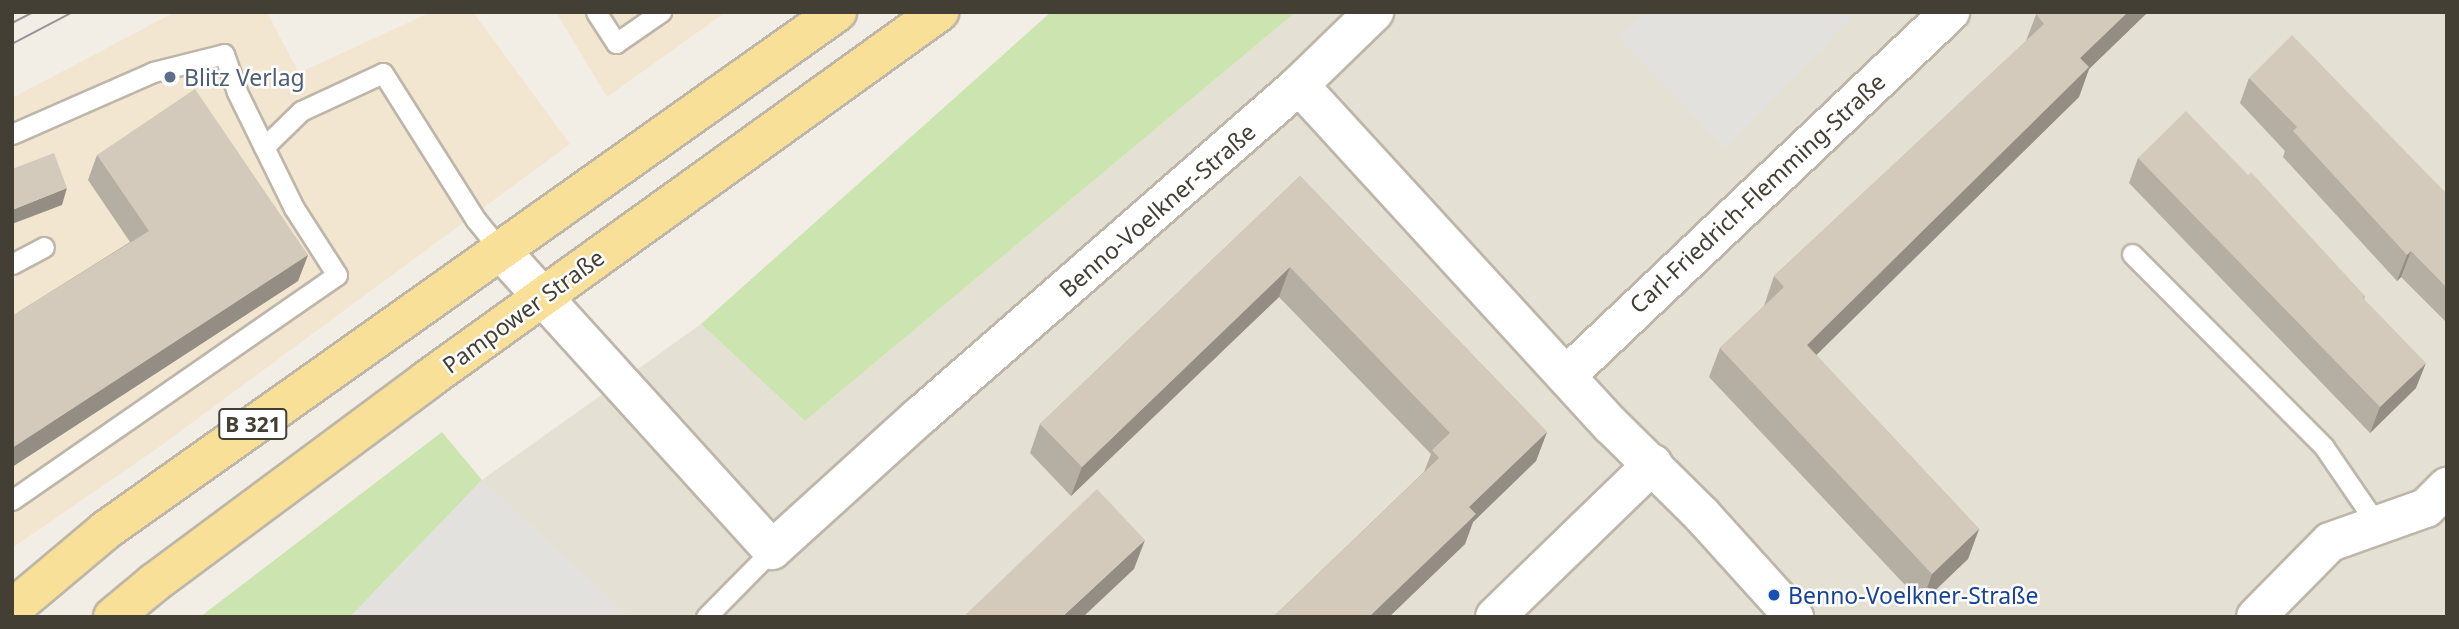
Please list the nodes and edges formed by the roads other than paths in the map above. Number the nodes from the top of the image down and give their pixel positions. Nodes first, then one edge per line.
1 (596, 12) edge
2 (661, 12) edge
3 (837, 12) edge
4 (939, 12) edge
5 (1374, 12) edge
6 (1950, 12) edge
7 (1299, 85) junction
8 (12, 134) edge
9 (264, 146) junction
10 (44, 247) dead end
11 (502, 252) junction
12 (2132, 254) dead end
13 (12, 264) edge
14 (542, 298) junction
15 (1567, 375) junction
16 (1653, 464) junction
17 (2447, 487) edge
18 (12, 500) edge
19 (2378, 526) junction
20 (772, 550) junction
21 (12, 610) edge
22 (1511, 611) edge
23 (113, 617) edge
24 (706, 617) edge
25 (1794, 617) edge
26 (2256, 617) edge

1 - 2 lane
3 - 11 main road, B 321
4 - 14 main road, Pampower Straße / B 321
5 - 7 street, Benno-Voelkner-Straße
6 - 15 street, Carl-Friedrich-Flemming-Straße
7 - 15 street
7 - 20 street, Benno-Voelkner-Straße
8 - 9 lane
9 - 11 lane
9 - 18 lane
10 - 13 lane
11 - 14 street
11 - 21 main road, B 321
12 - 19 lane
14 - 20 street
14 - 23 main road, Pampower Straße / B 321
15 - 16 street
16 - 22 street
16 - 25 street
17 - 19 street
19 - 26 street
20 - 24 lane

